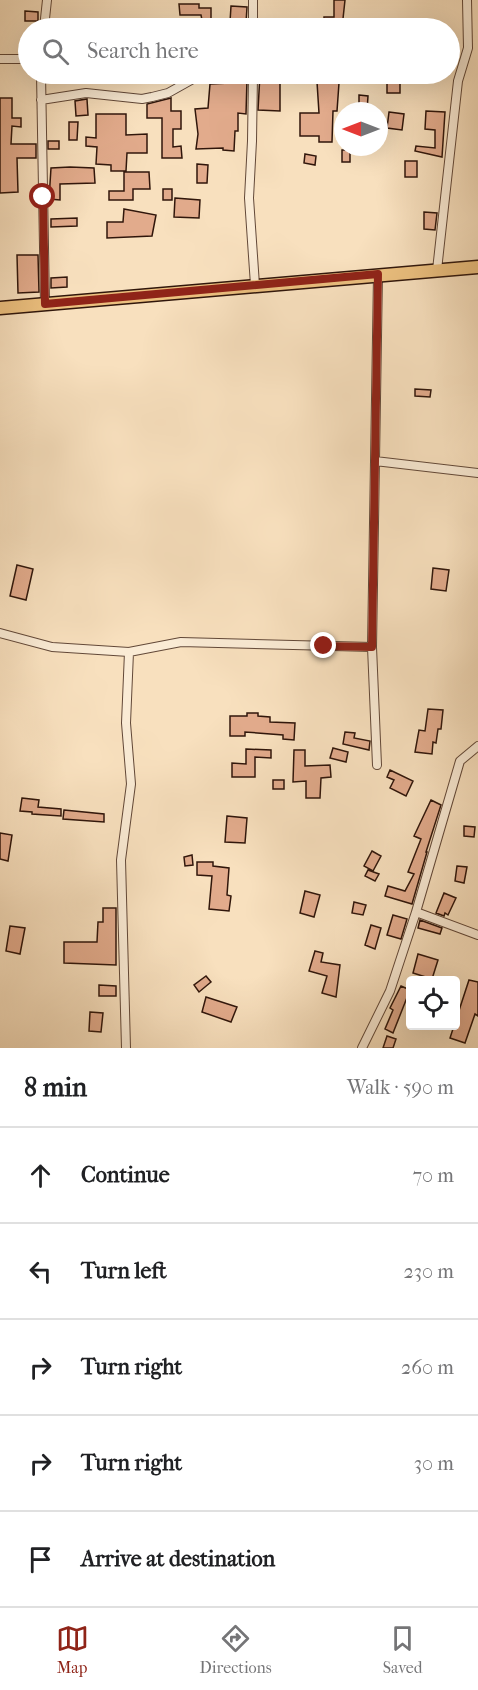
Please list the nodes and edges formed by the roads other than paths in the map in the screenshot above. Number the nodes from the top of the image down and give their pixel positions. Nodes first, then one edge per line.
1 (46, 0) edge
2 (253, 0) edge
3 (467, 0) edge
4 (45, 18) edge
5 (253, 18) edge
6 (0, 59) edge
7 (18, 59) edge
8 (460, 74) edge
9 (41, 84) edge
10 (183, 84) edge
11 (253, 84) edge
12 (458, 84) edge
13 (41, 100) junction
14 (478, 267) edge
15 (437, 270) junction
16 (378, 274) junction
17 (255, 285) junction
18 (45, 304) junction
19 (0, 308) edge
20 (375, 461) junction
21 (478, 473) edge
22 (0, 633) edge
23 (372, 647) junction
24 (129, 651) junction
25 (478, 746) edge
26 (377, 765) dead end
27 (416, 912) junction
28 (478, 935) edge
29 (126, 1048) edge
30 (362, 1048) edge

1 - 4 street
2 - 5 street
3 - 8 street
6 - 7 street
9 - 13 street
10 - 13 street
11 - 17 street
12 - 15 street
13 - 18 street
14 - 15 main road
15 - 16 main road
16 - 17 main road
16 - 20 street
17 - 18 main road
18 - 19 main road
20 - 21 street
20 - 23 street
22 - 24 street
23 - 24 street
23 - 26 street
24 - 29 street
25 - 27 street
27 - 28 street
27 - 30 street

